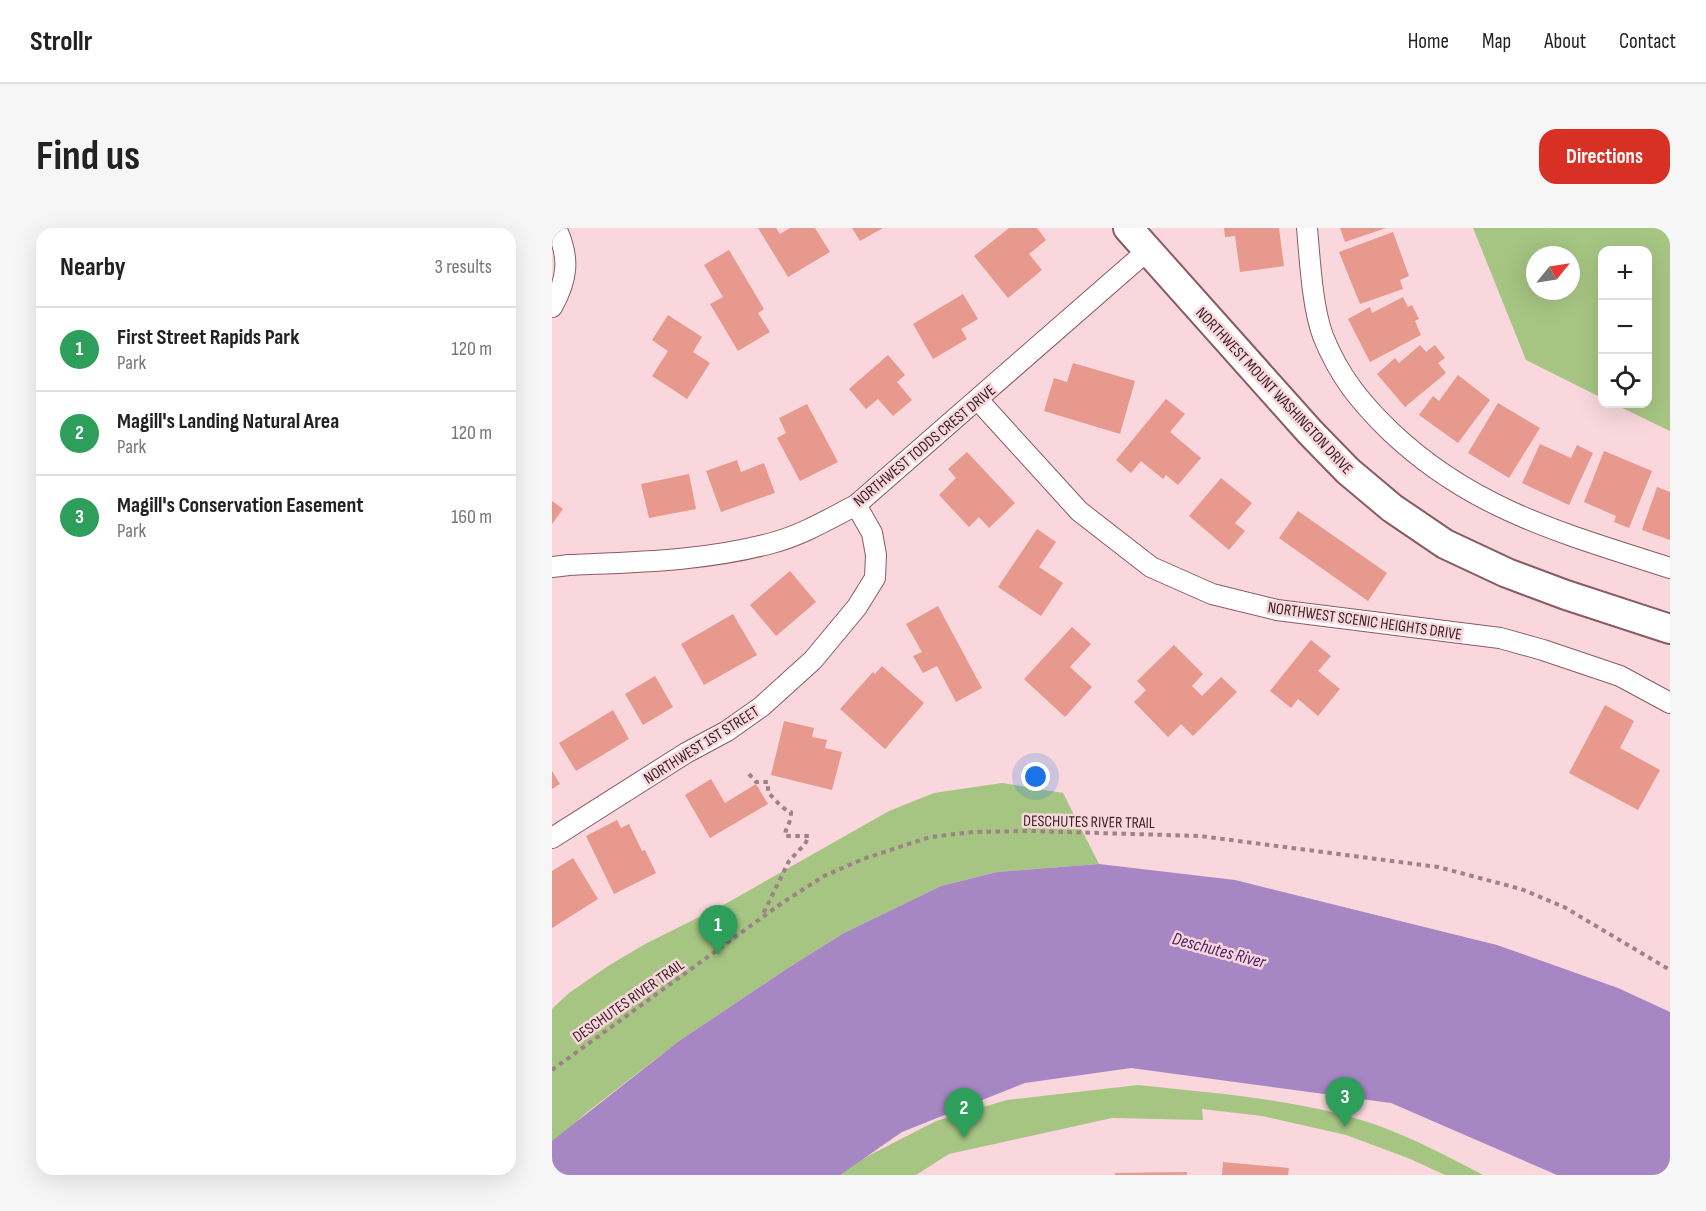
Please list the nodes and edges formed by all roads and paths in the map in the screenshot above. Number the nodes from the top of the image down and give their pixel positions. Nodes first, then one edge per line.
1 (556, 228) edge
2 (1128, 228) edge
3 (1307, 228) edge
4 (1147, 251) junction
5 (552, 308) edge
6 (978, 400) junction
7 (855, 505) junction
8 (552, 567) edge
9 (1670, 568) edge
10 (1670, 629) edge
11 (1670, 703) edge
12 (749, 774) dead end
13 (552, 838) edge
14 (760, 919) junction
15 (1670, 970) edge
16 (552, 1070) edge

1 - 5 street
2 - 4 main road, NORTHWEST MOUNT WASHINGTON DRIVE
3 - 9 street
4 - 6 street, NORTHWEST TODDS CREST DRIVE
4 - 10 main road, NORTHWEST MOUNT WASHINGTON DRIVE
6 - 7 street, NORTHWEST TODDS CREST DRIVE
6 - 11 street, NORTHWEST SCENIC HEIGHTS DRIVE
7 - 8 street, NORTHWEST TODDS CREST DRIVE
7 - 13 street, NORTHWEST 1ST STREET
12 - 14 path
14 - 15 path, DESCHUTES RIVER TRAIL
14 - 16 path, DESCHUTES RIVER TRAIL

